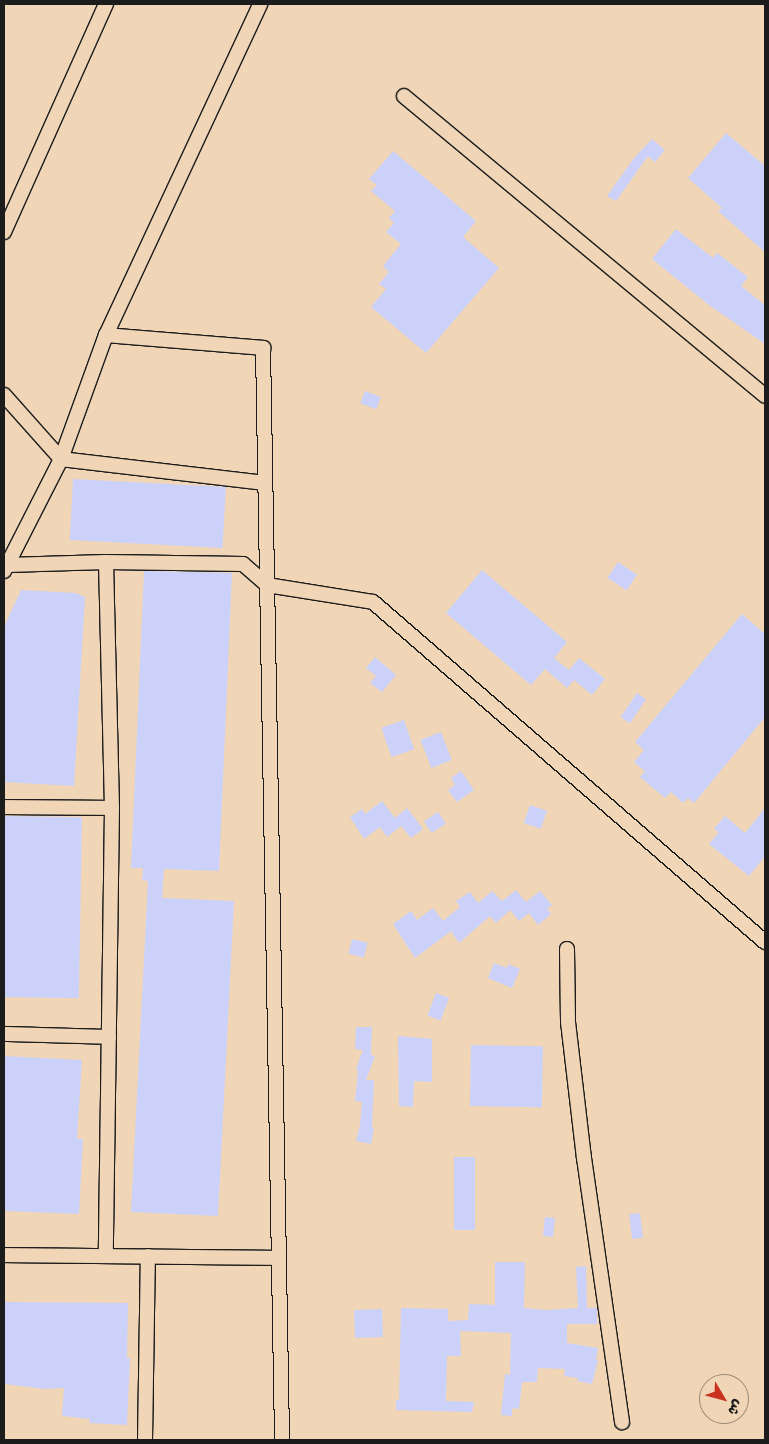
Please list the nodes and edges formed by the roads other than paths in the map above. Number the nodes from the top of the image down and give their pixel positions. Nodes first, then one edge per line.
1 (106, 4) edge
2 (260, 4) edge
3 (404, 96) dead end
4 (4, 232) edge
5 (106, 335) junction
6 (4, 395) edge
7 (765, 396) edge
8 (61, 459) junction
9 (265, 483) junction
10 (106, 562) junction
11 (5, 568) edge
12 (267, 585) junction
13 (4, 807) edge
14 (112, 808) junction
15 (765, 942) edge
16 (567, 949) dead end
17 (4, 1034) edge
18 (109, 1037) junction
19 (4, 1255) edge
20 (106, 1255) junction
21 (148, 1256) junction
22 (279, 1258) junction
23 (622, 1422) dead end
24 (145, 1440) edge
25 (282, 1440) edge

1 - 4 street
2 - 5 street
3 - 7 street
5 - 8 street
5 - 9 street
6 - 8 street
8 - 9 street
8 - 11 street
9 - 12 street
10 - 11 street
10 - 12 street
10 - 14 street
12 - 15 street
12 - 22 street
13 - 14 street
14 - 18 street
16 - 23 street
17 - 18 street
18 - 20 street
19 - 20 street
20 - 21 street
21 - 22 street
21 - 24 street
22 - 25 street

